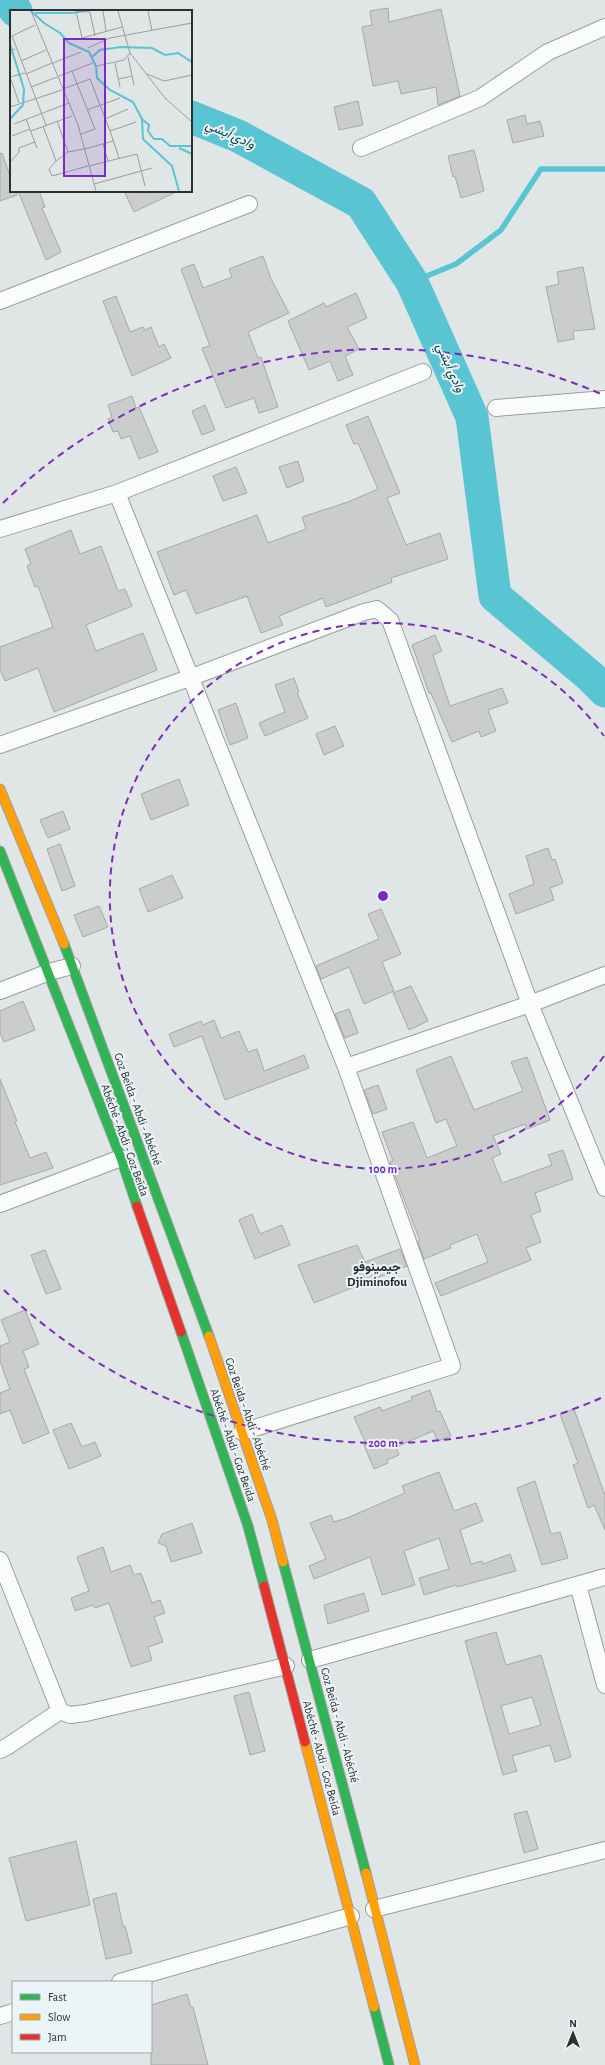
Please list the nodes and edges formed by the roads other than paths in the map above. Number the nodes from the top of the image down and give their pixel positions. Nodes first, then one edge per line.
1 (605, 27) edge
2 (361, 148) dead end
3 (249, 204) dead end
4 (0, 301) edge
5 (423, 372) dead end
6 (605, 399) edge
7 (496, 408) dead end
8 (117, 493) junction
9 (0, 530) edge
10 (192, 678) junction
11 (0, 746) edge
12 (0, 789) edge
13 (0, 851) edge
14 (72, 966) junction
15 (49, 972) junction
16 (605, 975) edge
17 (0, 991) edge
18 (530, 1004) junction
19 (346, 1067) junction
20 (121, 1158) junction
21 (605, 1188) edge
22 (0, 1204) edge
23 (186, 1307) junction
24 (242, 1432) junction
25 (0, 1560) edge
26 (605, 1577) edge
27 (578, 1584) junction
28 (310, 1660) junction
29 (286, 1666) junction
30 (605, 1685) edge
31 (60, 1711) junction
32 (0, 1750) edge
33 (605, 1850) edge
34 (374, 1908) junction
35 (351, 1916) junction
36 (375, 1962) junction
37 (124, 1981) edge
38 (12, 2012) edge
39 (0, 2016) edge
40 (390, 2065) edge
41 (415, 2065) edge

1 - 2 street
3 - 4 street
5 - 8 street
6 - 7 street
8 - 9 street
8 - 10 street
10 - 11 street
10 - 18 street
10 - 19 street
12 - 14 main road, Goz Beïda - Abdi - Abéché
13 - 15 main road, Abéché - Abdi - Goz Beïda
14 - 15 street
14 - 23 main road, Goz Beïda - Abdi - Abéché
15 - 17 street
15 - 20 main road, Abéché - Abdi - Goz Beïda
16 - 18 street
18 - 19 street
18 - 21 street
19 - 24 street
20 - 22 street
20 - 23 main road, Abéché - Abdi - Goz Beïda
23 - 24 main road, Goz Beïda - Abdi - Abéché
23 - 29 main road, Abéché - Abdi - Goz Beïda
24 - 28 main road, Goz Beïda - Abdi - Abéché
25 - 31 street
26 - 27 street
27 - 28 street
27 - 30 street
28 - 34 main road, Goz Beïda - Abdi - Abéché
29 - 31 street
29 - 35 main road, Abéché - Abdi - Goz Beïda
31 - 32 street
33 - 34 street
34 - 36 main road, Goz Beïda - Abdi - Abéché
35 - 36 main road, Abéché - Abdi - Goz Beïda
35 - 37 street
36 - 40 main road, Abéché - Abdi - Goz Beïda
36 - 41 main road, Goz Beïda - Abdi - Abéché
38 - 39 street

